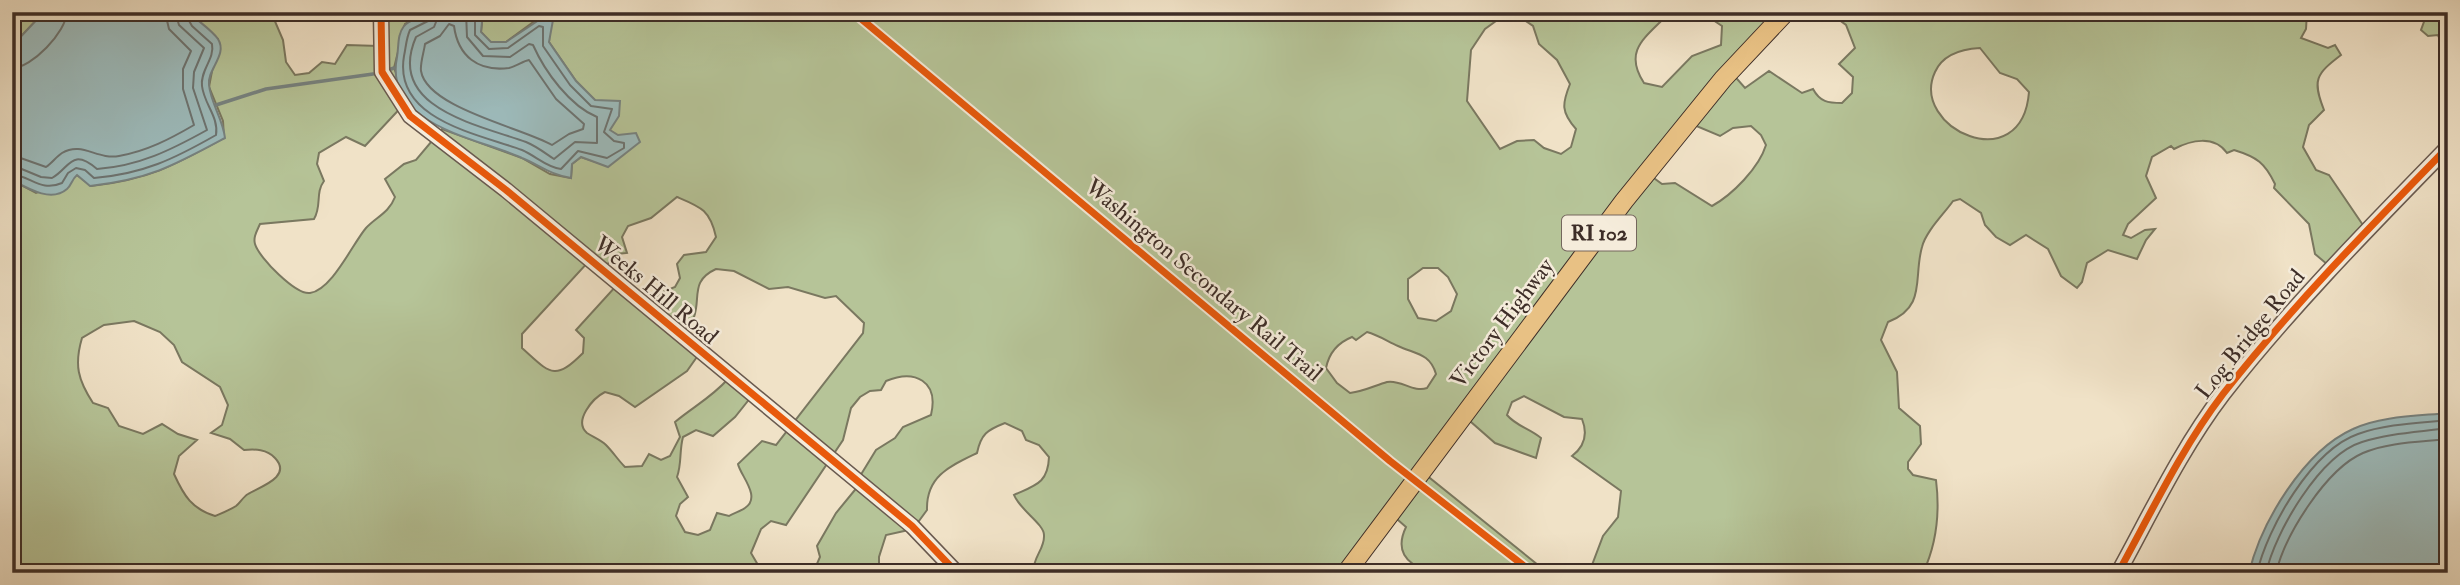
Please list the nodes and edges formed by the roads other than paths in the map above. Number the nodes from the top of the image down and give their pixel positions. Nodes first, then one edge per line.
1 (15, 12) edge
2 (381, 12) edge
3 (1786, 12) edge
4 (12, 18) edge
5 (2448, 147) edge
6 (957, 573) edge
7 (1346, 573) edge
8 (2118, 573) edge

1 - 4 street
2 - 6 street, Weeks Hill Road
3 - 7 main road, Victory Highway / RI 102
5 - 8 street, Log Bridge Road

